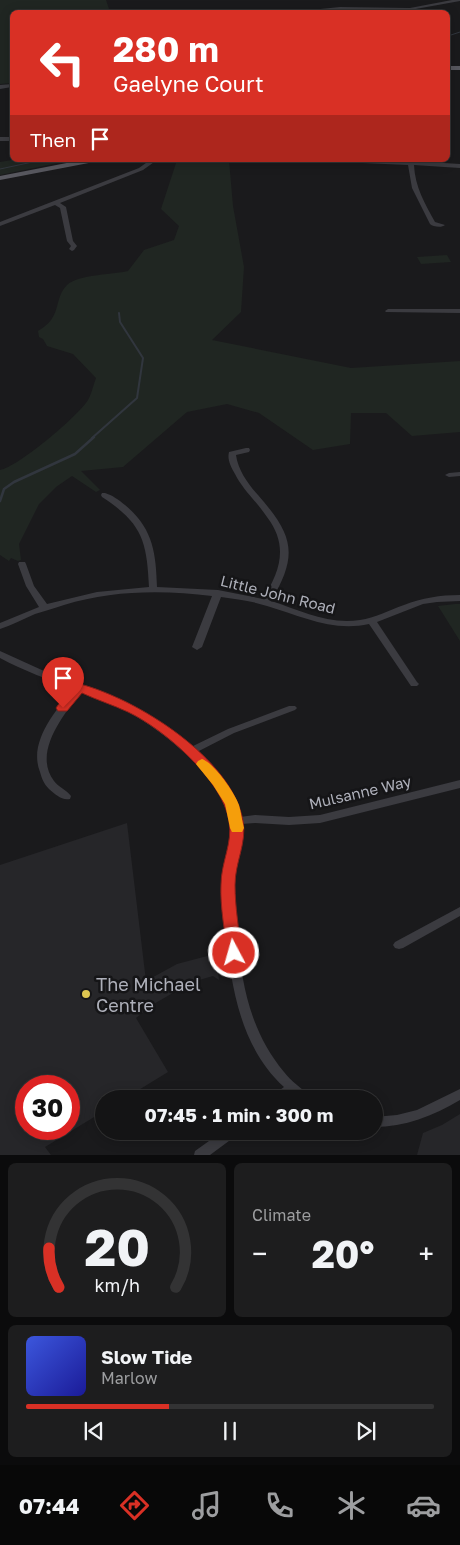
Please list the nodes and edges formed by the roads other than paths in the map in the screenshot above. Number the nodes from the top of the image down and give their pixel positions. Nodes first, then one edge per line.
1 (460, 0) edge
2 (320, 10) edge
3 (84, 162) edge
4 (151, 162) edge
5 (387, 162) edge
6 (411, 163) junction
7 (460, 166) edge
8 (0, 178) edge
9 (55, 202) junction
10 (0, 224) edge
11 (442, 224) dead end
12 (82, 245) dead end
13 (73, 247) joint
14 (388, 311) dead end
15 (460, 311) edge
16 (246, 450) dead end
17 (449, 474) dead end
18 (460, 474) edge
19 (105, 495) dead end
20 (22, 564) dead end
21 (154, 588) junction
22 (218, 593) junction
23 (460, 598) edge
24 (266, 602) junction
25 (44, 608) junction
26 (372, 622) junction
27 (0, 626) edge
28 (197, 647) dead end
29 (0, 654) edge
30 (414, 684) dead end
31 (80, 688) junction
32 (292, 708) dead end
33 (191, 751) junction
34 (460, 784) edge
35 (66, 796) dead end
36 (236, 821) junction
37 (460, 912) edge
38 (399, 944) dead end
39 (292, 1088) junction
40 (289, 1090) edge
41 (294, 1090) edge
42 (460, 1094) edge
43 (383, 1121) edge
44 (221, 1140) edge
45 (200, 1155) edge

1 - 2 street
3 - 8 main road
4 - 9 street
5 - 6 street
6 - 7 street
6 - 11 street
9 - 10 street
9 - 13 street
12 - 13 street
14 - 15 street
16 - 24 street
17 - 18 street
19 - 21 street
20 - 25 street
21 - 22 street, Little John Road
21 - 25 street, Little John Road
22 - 24 street, Little John Road
22 - 28 street
23 - 26 street, Little John Road
24 - 26 street, Little John Road
25 - 27 street, Little John Road
26 - 30 street
29 - 31 street
31 - 33 street
31 - 35 street
32 - 33 street
33 - 36 street
34 - 36 street, Mulsanne Way
36 - 39 street
37 - 38 street
39 - 40 street
39 - 41 street
42 - 43 street
44 - 45 street

